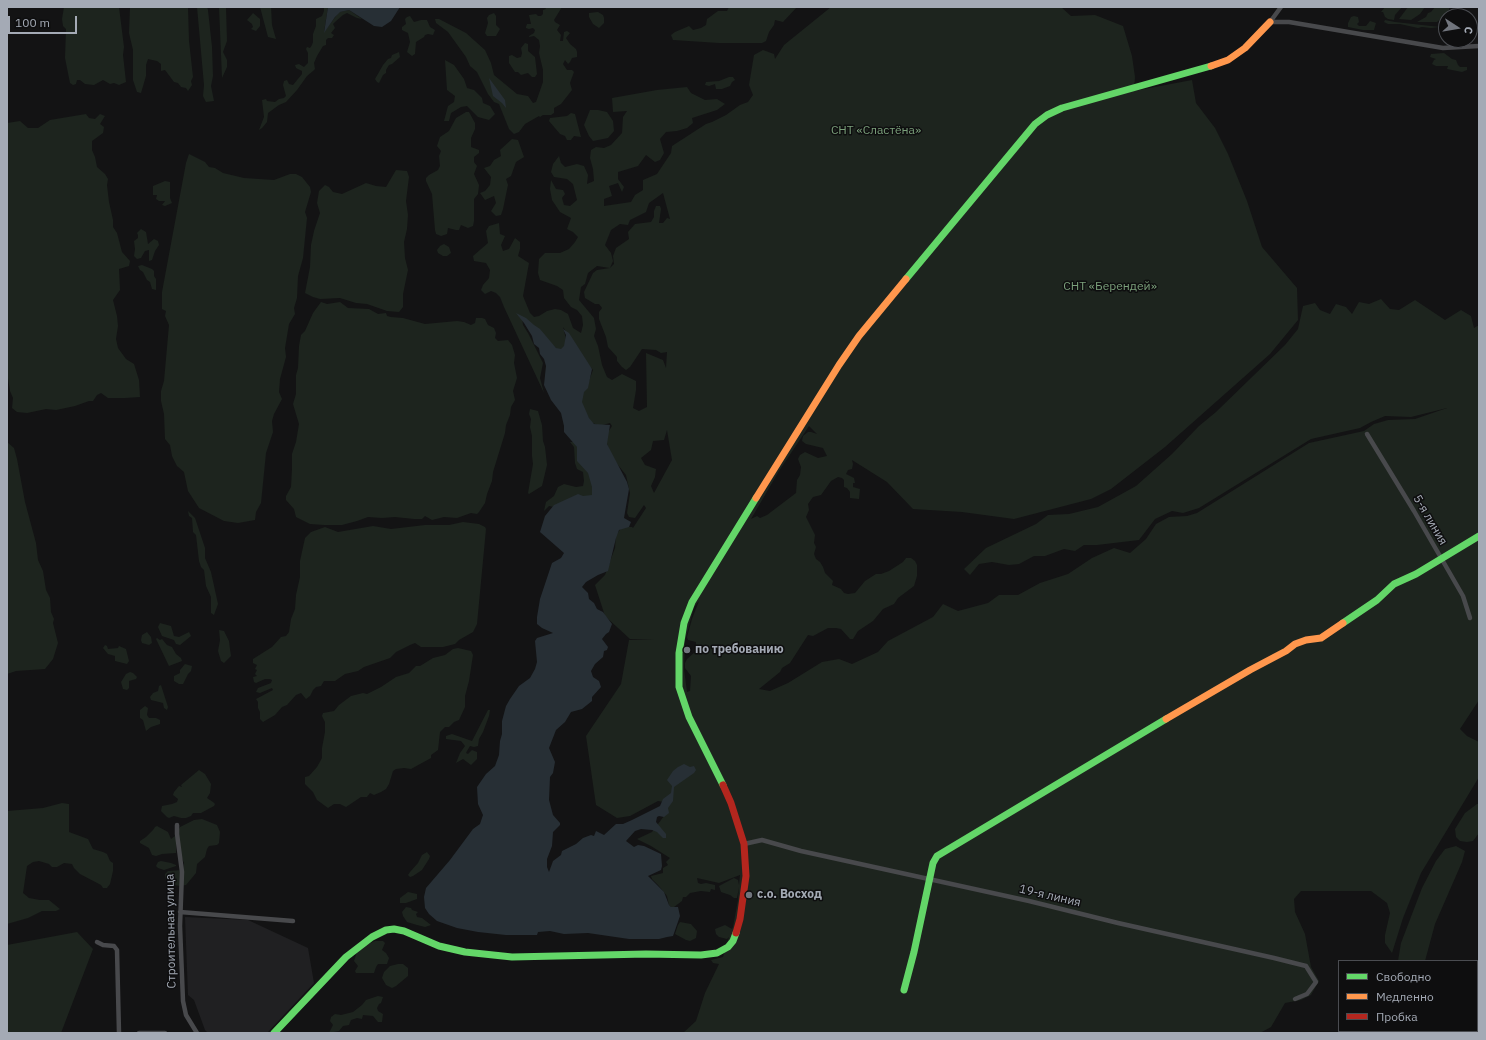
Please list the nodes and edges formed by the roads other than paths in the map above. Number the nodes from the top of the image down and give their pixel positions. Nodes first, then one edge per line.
1 (1281, 7) edge
2 (1270, 22) junction
3 (1479, 46) edge
4 (1366, 434) dead end
5 (1479, 536) edge
6 (1441, 558) junction
7 (1470, 618) dead end
8 (177, 825) dead end
9 (744, 844) junction
10 (930, 880) junction
11 (180, 912) junction
12 (293, 921) dead end
13 (97, 942) dead end
14 (904, 990) dead end
15 (1295, 999) dead end
16 (119, 1033) edge
17 (139, 1033) edge
18 (165, 1033) edge
19 (197, 1033) edge
20 (274, 1033) edge

1 - 2 street
2 - 3 street
2 - 9 street
4 - 6 street, 5-я линия
5 - 6 street
6 - 7 street, 5-я линия
6 - 10 street
8 - 11 street, Строительная улица
9 - 10 street, 19-я линия
9 - 20 street
10 - 14 street
10 - 15 street, 19-я линия
11 - 12 street
11 - 19 street, Строительная улица
13 - 16 street
17 - 18 street

